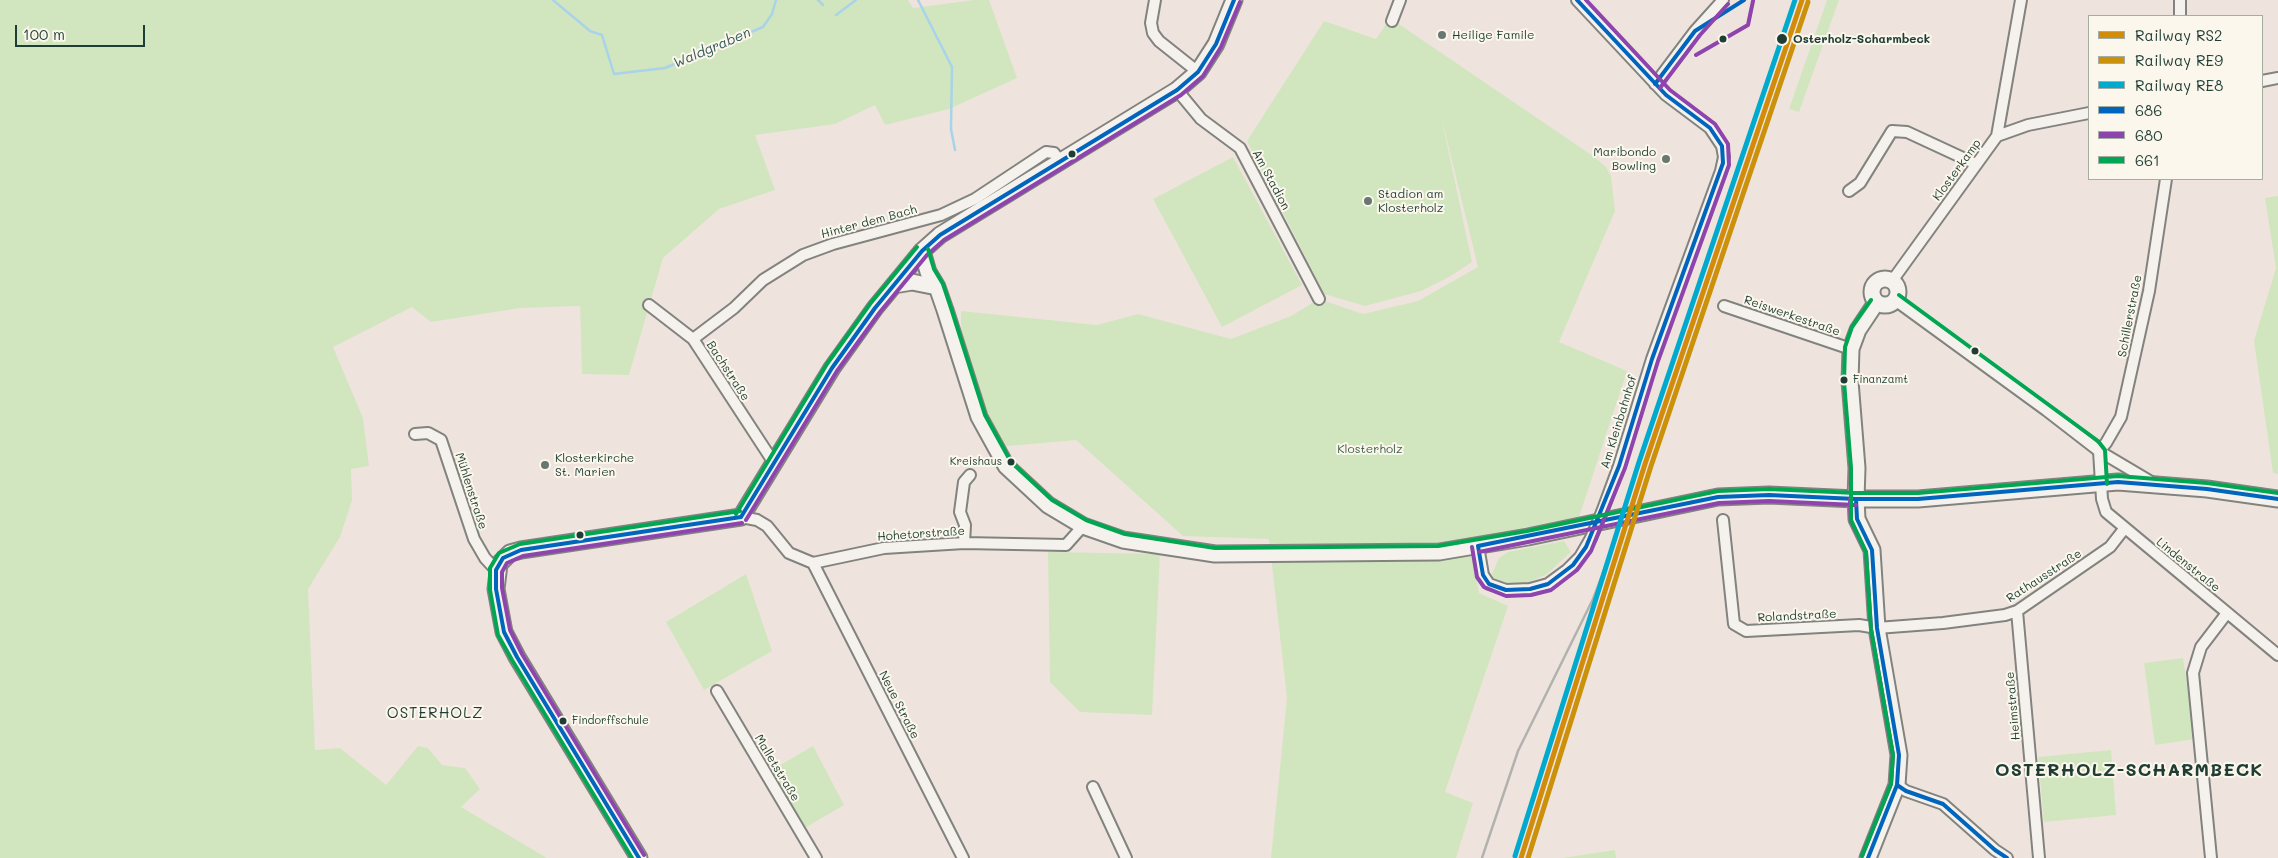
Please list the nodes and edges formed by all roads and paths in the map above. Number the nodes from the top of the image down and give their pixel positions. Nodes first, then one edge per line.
1 (1155, 0) edge
2 (1234, 0) edge
3 (1400, 0) edge
4 (1577, 0) edge
5 (1593, 0) edge
6 (1722, 0) edge
7 (2021, 0) edge
8 (2180, 0) edge
9 (1585, 8) junction
10 (2180, 15) edge
11 (1392, 21) dead end
12 (1198, 72) junction
13 (2278, 78) edge
14 (2263, 81) edge
15 (1656, 84) junction
16 (1177, 90) junction
17 (2088, 113) edge
18 (1997, 136) junction
19 (1060, 161) junction
20 (1976, 164) junction
21 (2166, 180) edge
22 (1849, 191) dead end
23 (922, 251) junction
24 (1892, 281) junction
25 (894, 284) junction
26 (937, 287) junction
27 (1319, 299) dead end
28 (1895, 300) junction
29 (1876, 303) junction
30 (649, 305) dead end
31 (1724, 306) dead end
32 (693, 339) junction
33 (1851, 349) junction
34 (415, 434) dead end
35 (2098, 451) junction
36 (774, 462) junction
37 (970, 475) dead end
38 (2101, 484) junction
39 (2155, 484) junction
40 (1856, 499) junction
41 (2278, 499) edge
42 (741, 517) junction
43 (1723, 520) dead end
44 (1083, 526) junction
45 (2124, 529) junction
46 (964, 543) junction
47 (1478, 546) junction
48 (813, 564) junction
49 (496, 570) junction
50 (2017, 611) junction
51 (2227, 613) junction
52 (1877, 628) junction
53 (2278, 655) edge
54 (717, 691) dead end
55 (1897, 785) junction
56 (1092, 787) dead end
57 (639, 858) edge
58 (816, 858) edge
59 (963, 858) edge
60 (1126, 858) edge
61 (1868, 858) edge
62 (2007, 858) edge
63 (2039, 858) edge
64 (2211, 858) edge

1 - 12 street
2 - 12 street
3 - 11 street
4 - 9 street
5 - 9 street
6 - 15 street
7 - 18 street, Klosterkamp
8 - 10 street
9 - 15 street
12 - 16 street
13 - 14 street
15 - 47 street, Am Kleinbahnhof, bridge
16 - 19 street
16 - 27 street, Am Stadion
17 - 18 street
18 - 20 street, Klosterkamp
19 - 23 street
19 - 32 street, Hinter dem Bach
20 - 22 street
20 - 24 street, Klosterkamp
21 - 35 street, Schillerstraße
23 - 25 street
23 - 26 street
24 - 28 street
24 - 29 street
25 - 26 street
25 - 36 street
26 - 44 street
28 - 29 street
28 - 35 street
29 - 33 street
30 - 32 street, Bachstraße
31 - 33 street, Reiswerkestraße
32 - 36 street, Bachstraße
33 - 40 street
34 - 49 street, Mühlenstraße
35 - 38 street, Lindenstraße
35 - 39 street
36 - 42 street
37 - 46 street
38 - 39 street
38 - 40 street
38 - 45 street, Lindenstraße
39 - 41 street
40 - 47 street
40 - 52 street
42 - 48 street
42 - 49 street
43 - 52 street, Rolandstraße
44 - 46 street, Hohetorstraße
44 - 47 street
45 - 50 street, Rathausstraße
45 - 51 street, Lindenstraße
46 - 48 street, Hohetorstraße
48 - 59 street, Neue Straße
49 - 57 street
50 - 52 street, Rathausstraße
50 - 63 street, Heimstraße
51 - 53 street, Lindenstraße
51 - 64 street
52 - 55 street
54 - 58 street, Malletstraße
55 - 61 street
55 - 62 street
56 - 60 street

